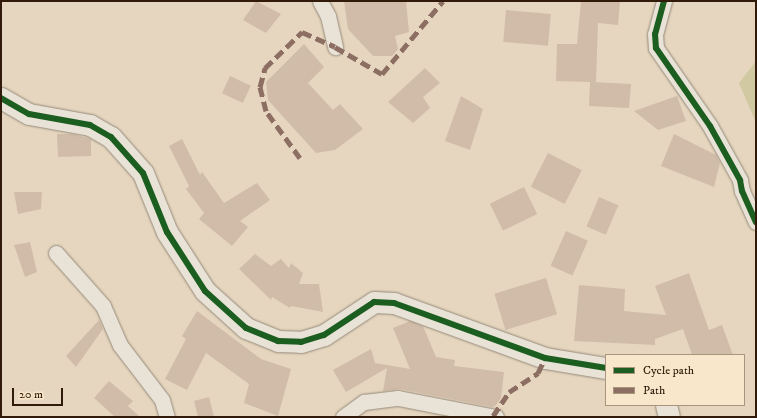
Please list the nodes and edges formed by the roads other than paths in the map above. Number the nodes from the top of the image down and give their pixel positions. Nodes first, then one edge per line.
1 (320, 1) edge
2 (664, 1) edge
3 (335, 47) dead end
4 (1, 98) edge
5 (756, 222) edge
6 (56, 253) dead end
7 (605, 368) edge
8 (666, 406) edge
9 (167, 417) edge
10 (344, 417) edge
11 (496, 417) edge
12 (669, 417) edge

1 - 3 street
2 - 5 street
4 - 7 street
6 - 9 street
8 - 12 street
10 - 11 street

